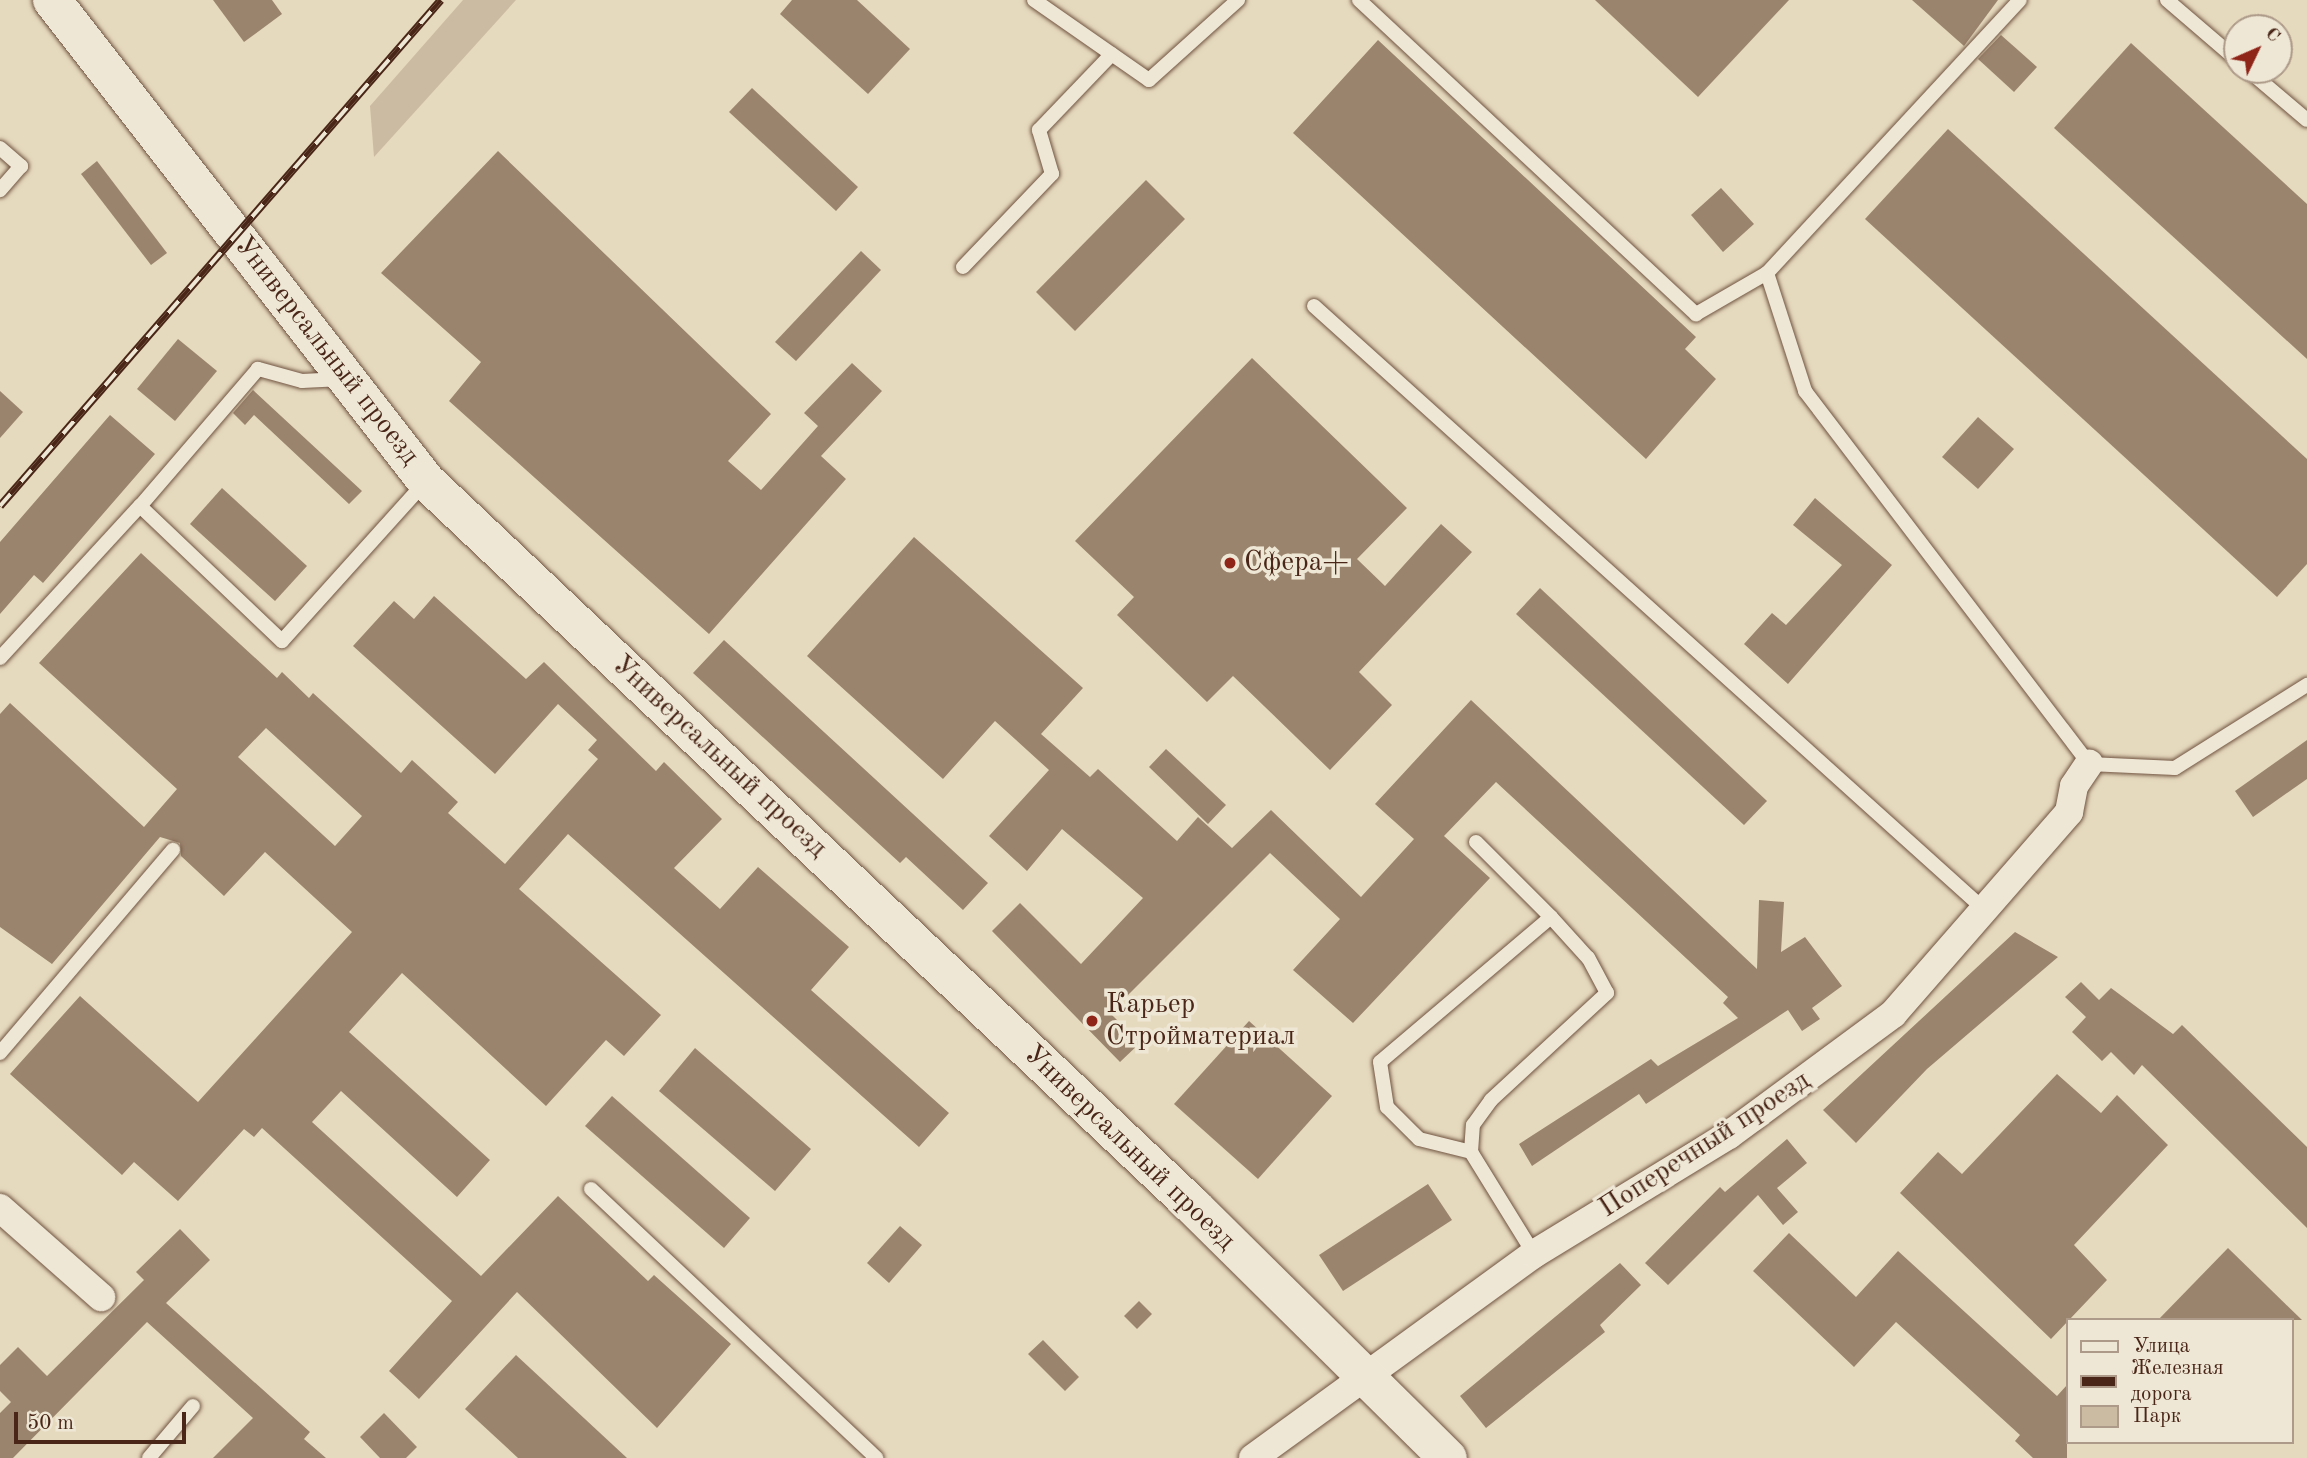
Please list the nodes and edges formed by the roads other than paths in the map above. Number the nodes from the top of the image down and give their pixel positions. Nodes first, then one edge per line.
1 (1034, 0) edge
2 (1238, 0) edge
3 (1359, 0) edge
4 (2020, 0) edge
5 (2167, 0) edge
6 (58, 2) edge
7 (2223, 48) edge
8 (1112, 54) junction
9 (2265, 84) edge
10 (2307, 120) edge
11 (0, 148) edge
12 (0, 190) edge
13 (963, 267) dead end
14 (1767, 273) junction
15 (1314, 306) dead end
16 (347, 379) junction
17 (426, 481) junction
18 (140, 506) junction
19 (0, 658) edge
20 (2307, 685) edge
21 (2090, 764) junction
22 (1476, 842) dead end
23 (173, 850) dead end
24 (1986, 911) junction
25 (1550, 917) junction
26 (0, 1053) edge
27 (1471, 1152) junction
28 (591, 1189) dead end
29 (0, 1208) edge
30 (1534, 1254) junction
31 (101, 1297) dead end
32 (1359, 1376) junction
33 (193, 1406) dead end
34 (149, 1458) edge
35 (876, 1458) edge
36 (1253, 1458) edge
37 (1448, 1458) edge

1 - 8 lane
2 - 8 lane
3 - 14 lane
4 - 14 lane
5 - 7 lane
6 - 16 street, Универсальный проезд
8 - 13 lane
9 - 10 lane
11 - 12 lane
14 - 21 lane
15 - 24 lane
16 - 17 street, Универсальный проезд
16 - 18 lane
17 - 18 lane
17 - 32 street, Универсальный проезд
18 - 19 lane
20 - 21 lane
21 - 24 street, Поперечный проезд
22 - 25 lane
23 - 26 lane
24 - 30 street, Поперечный проезд
25 - 27 lane
25 - 27 lane
27 - 30 lane
28 - 35 lane
29 - 31 street
30 - 32 street, Поперечный проезд
32 - 36 street, Поперечный проезд
32 - 37 street, Универсальный проезд
33 - 34 lane

